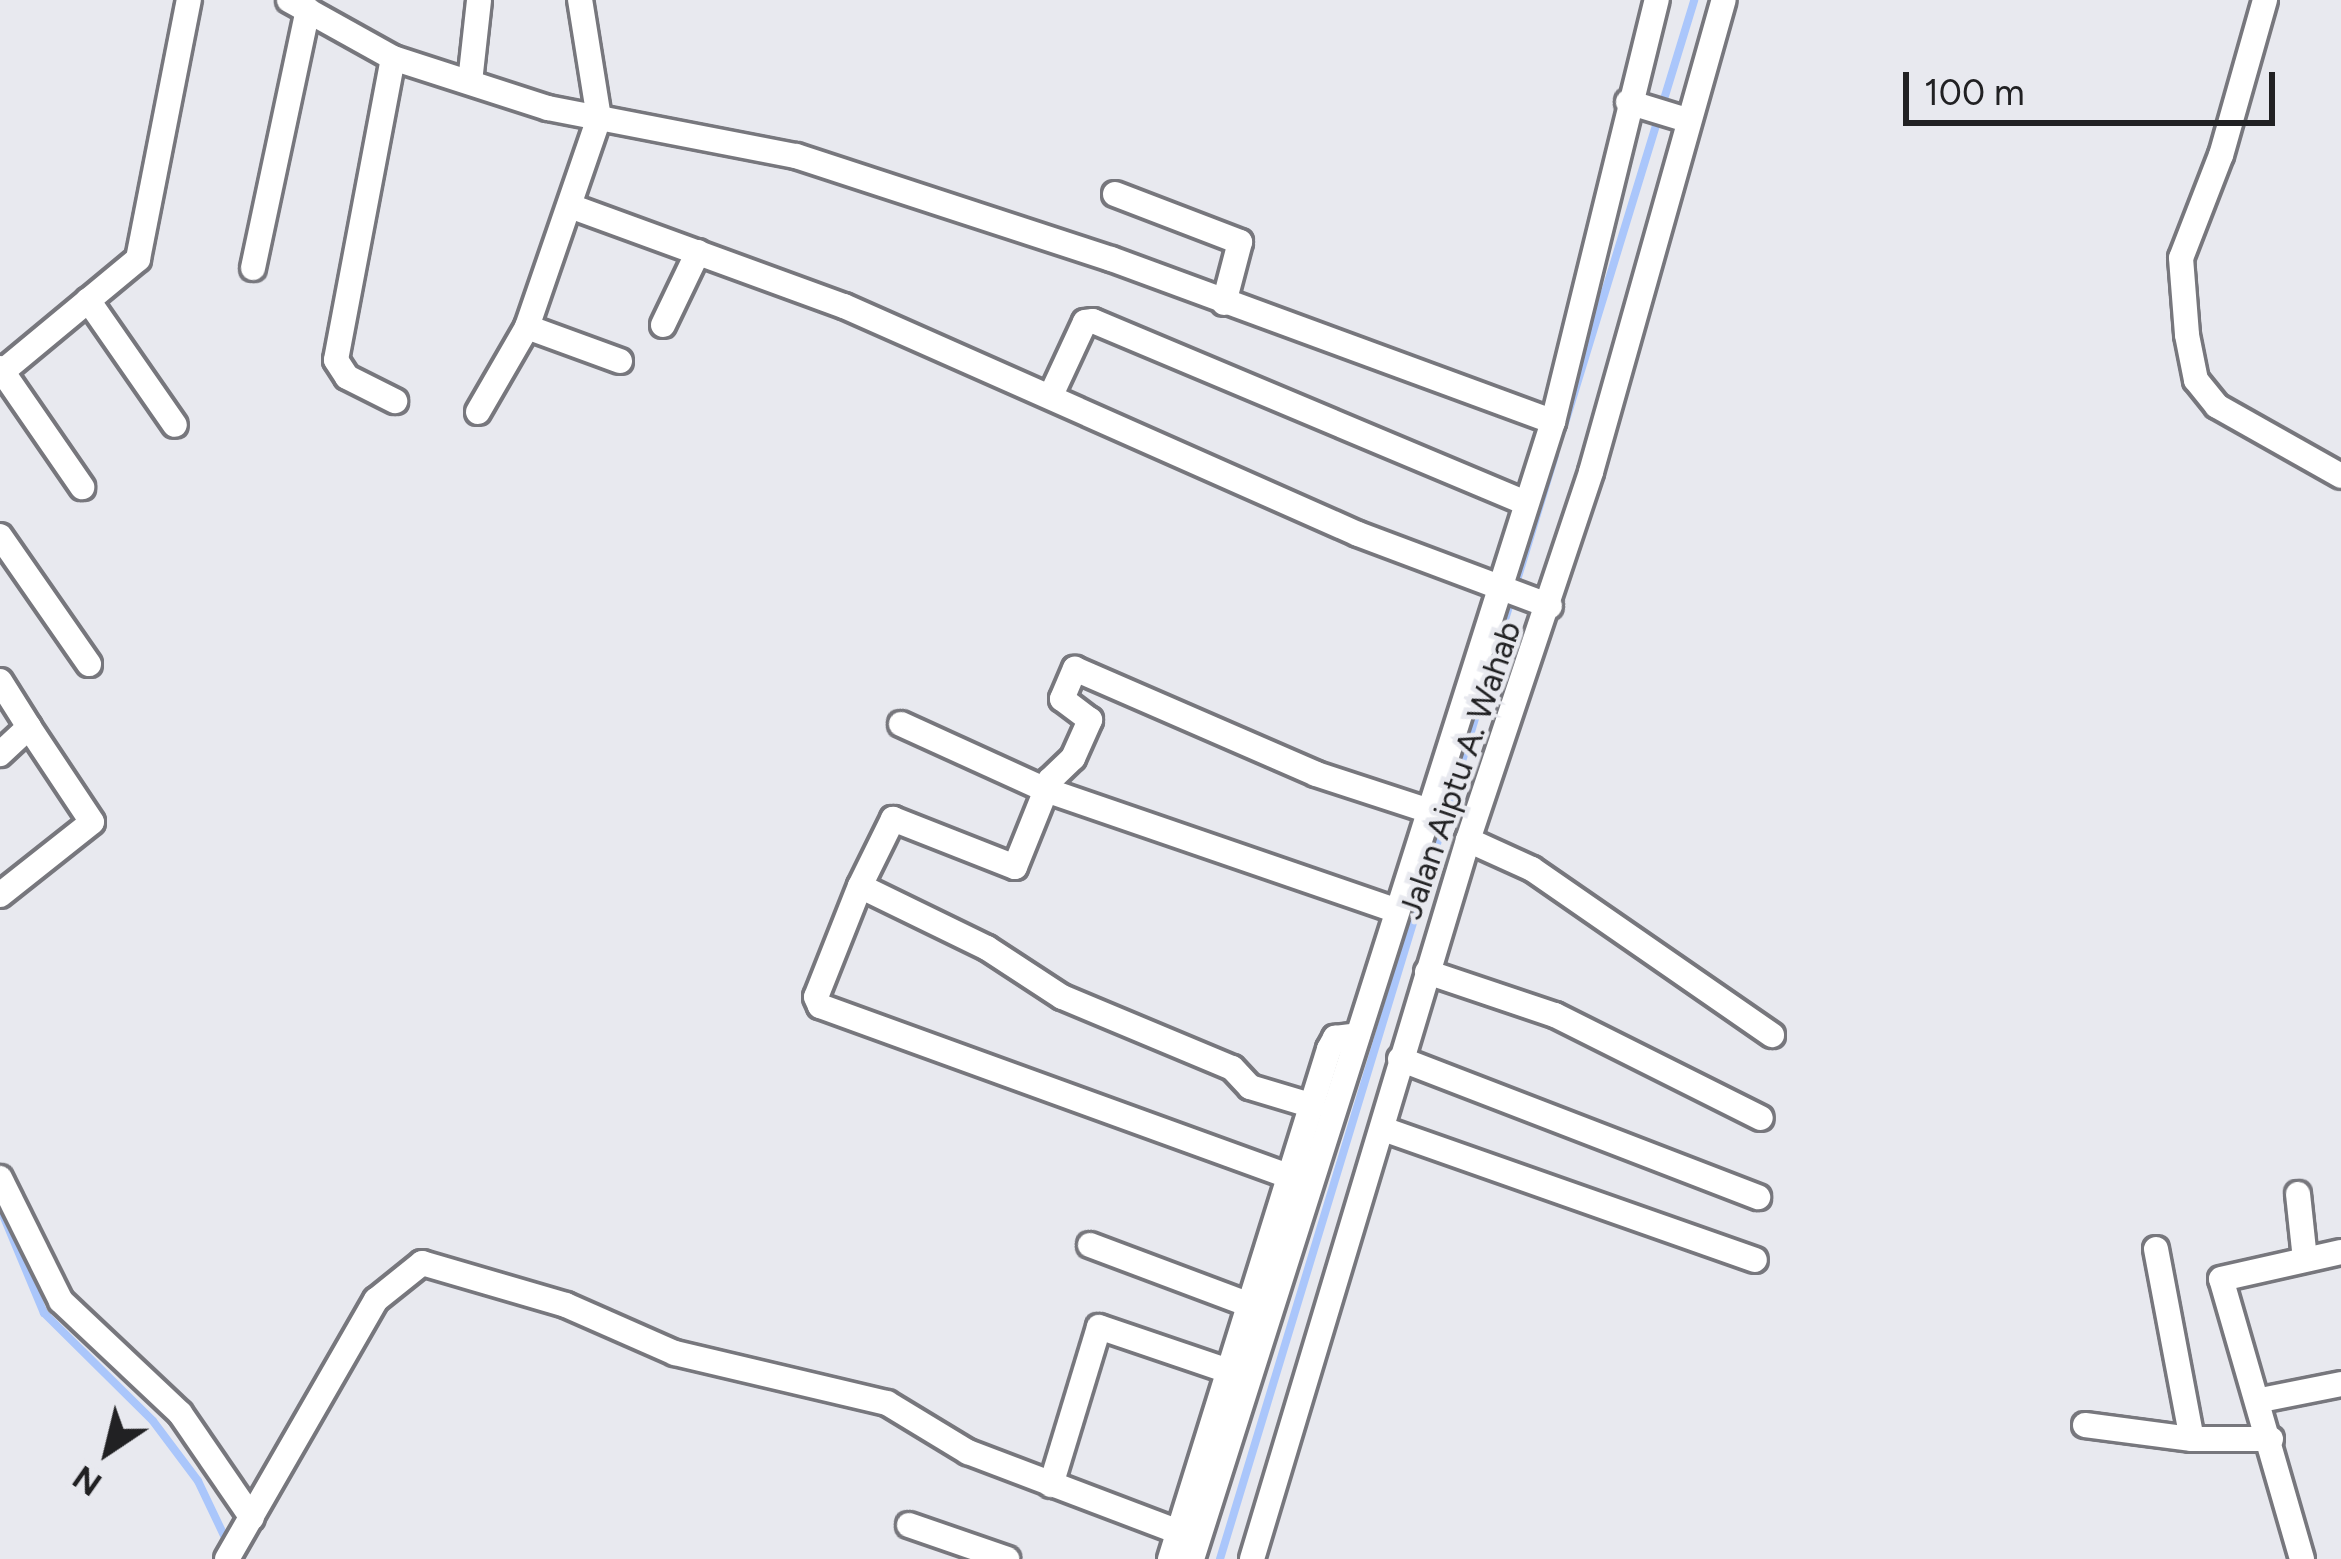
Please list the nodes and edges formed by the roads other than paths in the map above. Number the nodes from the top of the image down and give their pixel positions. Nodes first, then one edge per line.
1 (189, 0) edge
2 (479, 0) edge
3 (1657, 0) edge
4 (1724, 0) edge
5 (2265, 0) edge
6 (586, 1) edge
7 (299, 5) edge
8 (393, 58) junction
9 (470, 82) junction
10 (1634, 104) junction
11 (599, 118) junction
12 (1684, 119) junction
13 (1115, 194) dead end
14 (570, 206) junction
15 (698, 252) junction
16 (253, 268) dead end
17 (88, 300) junction
18 (1224, 303) junction
19 (663, 325) dead end
20 (527, 327) junction
21 (620, 361) dead end
22 (1, 370) edge
23 (1052, 393) junction
24 (395, 401) dead end
25 (478, 412) dead end
26 (1553, 422) junction
27 (175, 425) dead end
28 (2341, 476) edge
29 (82, 487) dead end
30 (1524, 502) junction
31 (0, 536) edge
32 (1505, 590) junction
33 (1547, 605) junction
34 (89, 664) dead end
35 (0, 681) edge
36 (901, 724) dead end
37 (29, 728) junction
38 (0, 754) edge
39 (1046, 790) junction
40 (1429, 812) junction
41 (1468, 841) junction
42 (860, 886) junction
43 (0, 895) edge
44 (1397, 911) junction
45 (1427, 972) junction
46 (1358, 1035) junction
47 (1772, 1035) dead end
48 (1400, 1059) junction
49 (1312, 1106) junction
50 (1761, 1118) dead end
51 (1385, 1130) junction
52 (1292, 1177) junction
53 (2, 1193) edge
54 (2298, 1194) dead end
55 (1758, 1197) dead end
56 (1090, 1245) dead end
57 (2156, 1249) dead end
58 (2341, 1252) edge
59 (2305, 1259) junction
60 (1756, 1260) dead end
61 (1247, 1304) junction
62 (1228, 1371) junction
63 (2341, 1384) edge
64 (2261, 1400) junction
65 (2085, 1426) dead end
66 (2192, 1439) junction
67 (2271, 1439) junction
68 (1051, 1485) junction
69 (252, 1518) junction
70 (909, 1525) dead end
71 (1179, 1532) junction
72 (232, 1551) edge
73 (1007, 1559) edge
74 (1170, 1559) edge
75 (1192, 1559) edge
76 (1252, 1559) edge
77 (2302, 1559) edge

1 - 17 street
2 - 9 street
3 - 10 street
4 - 12 street, Jalan Aiptu A. Wahab
5 - 28 street
6 - 11 street
7 - 8 street
7 - 16 street
8 - 9 street
8 - 24 street
9 - 11 street
10 - 12 street
10 - 26 street
11 - 14 street
11 - 18 street
12 - 33 street, Jalan Aiptu A. Wahab
13 - 18 street
14 - 15 street
14 - 20 street
15 - 19 street
15 - 23 street
17 - 22 street
17 - 27 street
18 - 26 street
20 - 21 street
20 - 25 street
22 - 29 street
23 - 30 street
23 - 32 street
26 - 30 street
30 - 32 street
31 - 34 street
32 - 33 street
32 - 40 street
33 - 41 street, Jalan Aiptu A. Wahab
35 - 37 street
36 - 39 street
37 - 38 street
37 - 43 street
39 - 40 street
39 - 42 street
39 - 44 street
40 - 44 street
41 - 45 street, Jalan Aiptu A. Wahab
41 - 47 street
42 - 49 street
42 - 52 street
44 - 46 street
45 - 48 street, Jalan Aiptu A. Wahab
45 - 50 street
46 - 49 street
46 - 75 street
48 - 51 street, Jalan Aiptu A. Wahab
48 - 55 street
49 - 52 street
51 - 60 street
51 - 76 street, Jalan Aiptu A. Wahab
52 - 61 street
53 - 69 street
54 - 59 street
56 - 61 street
57 - 66 street
58 - 59 street
59 - 64 street
61 - 62 street
62 - 68 street
62 - 71 street
63 - 64 street
64 - 67 street
65 - 66 street
66 - 67 street
67 - 77 street
68 - 69 street
68 - 71 street
69 - 72 street
70 - 73 street
71 - 74 street

